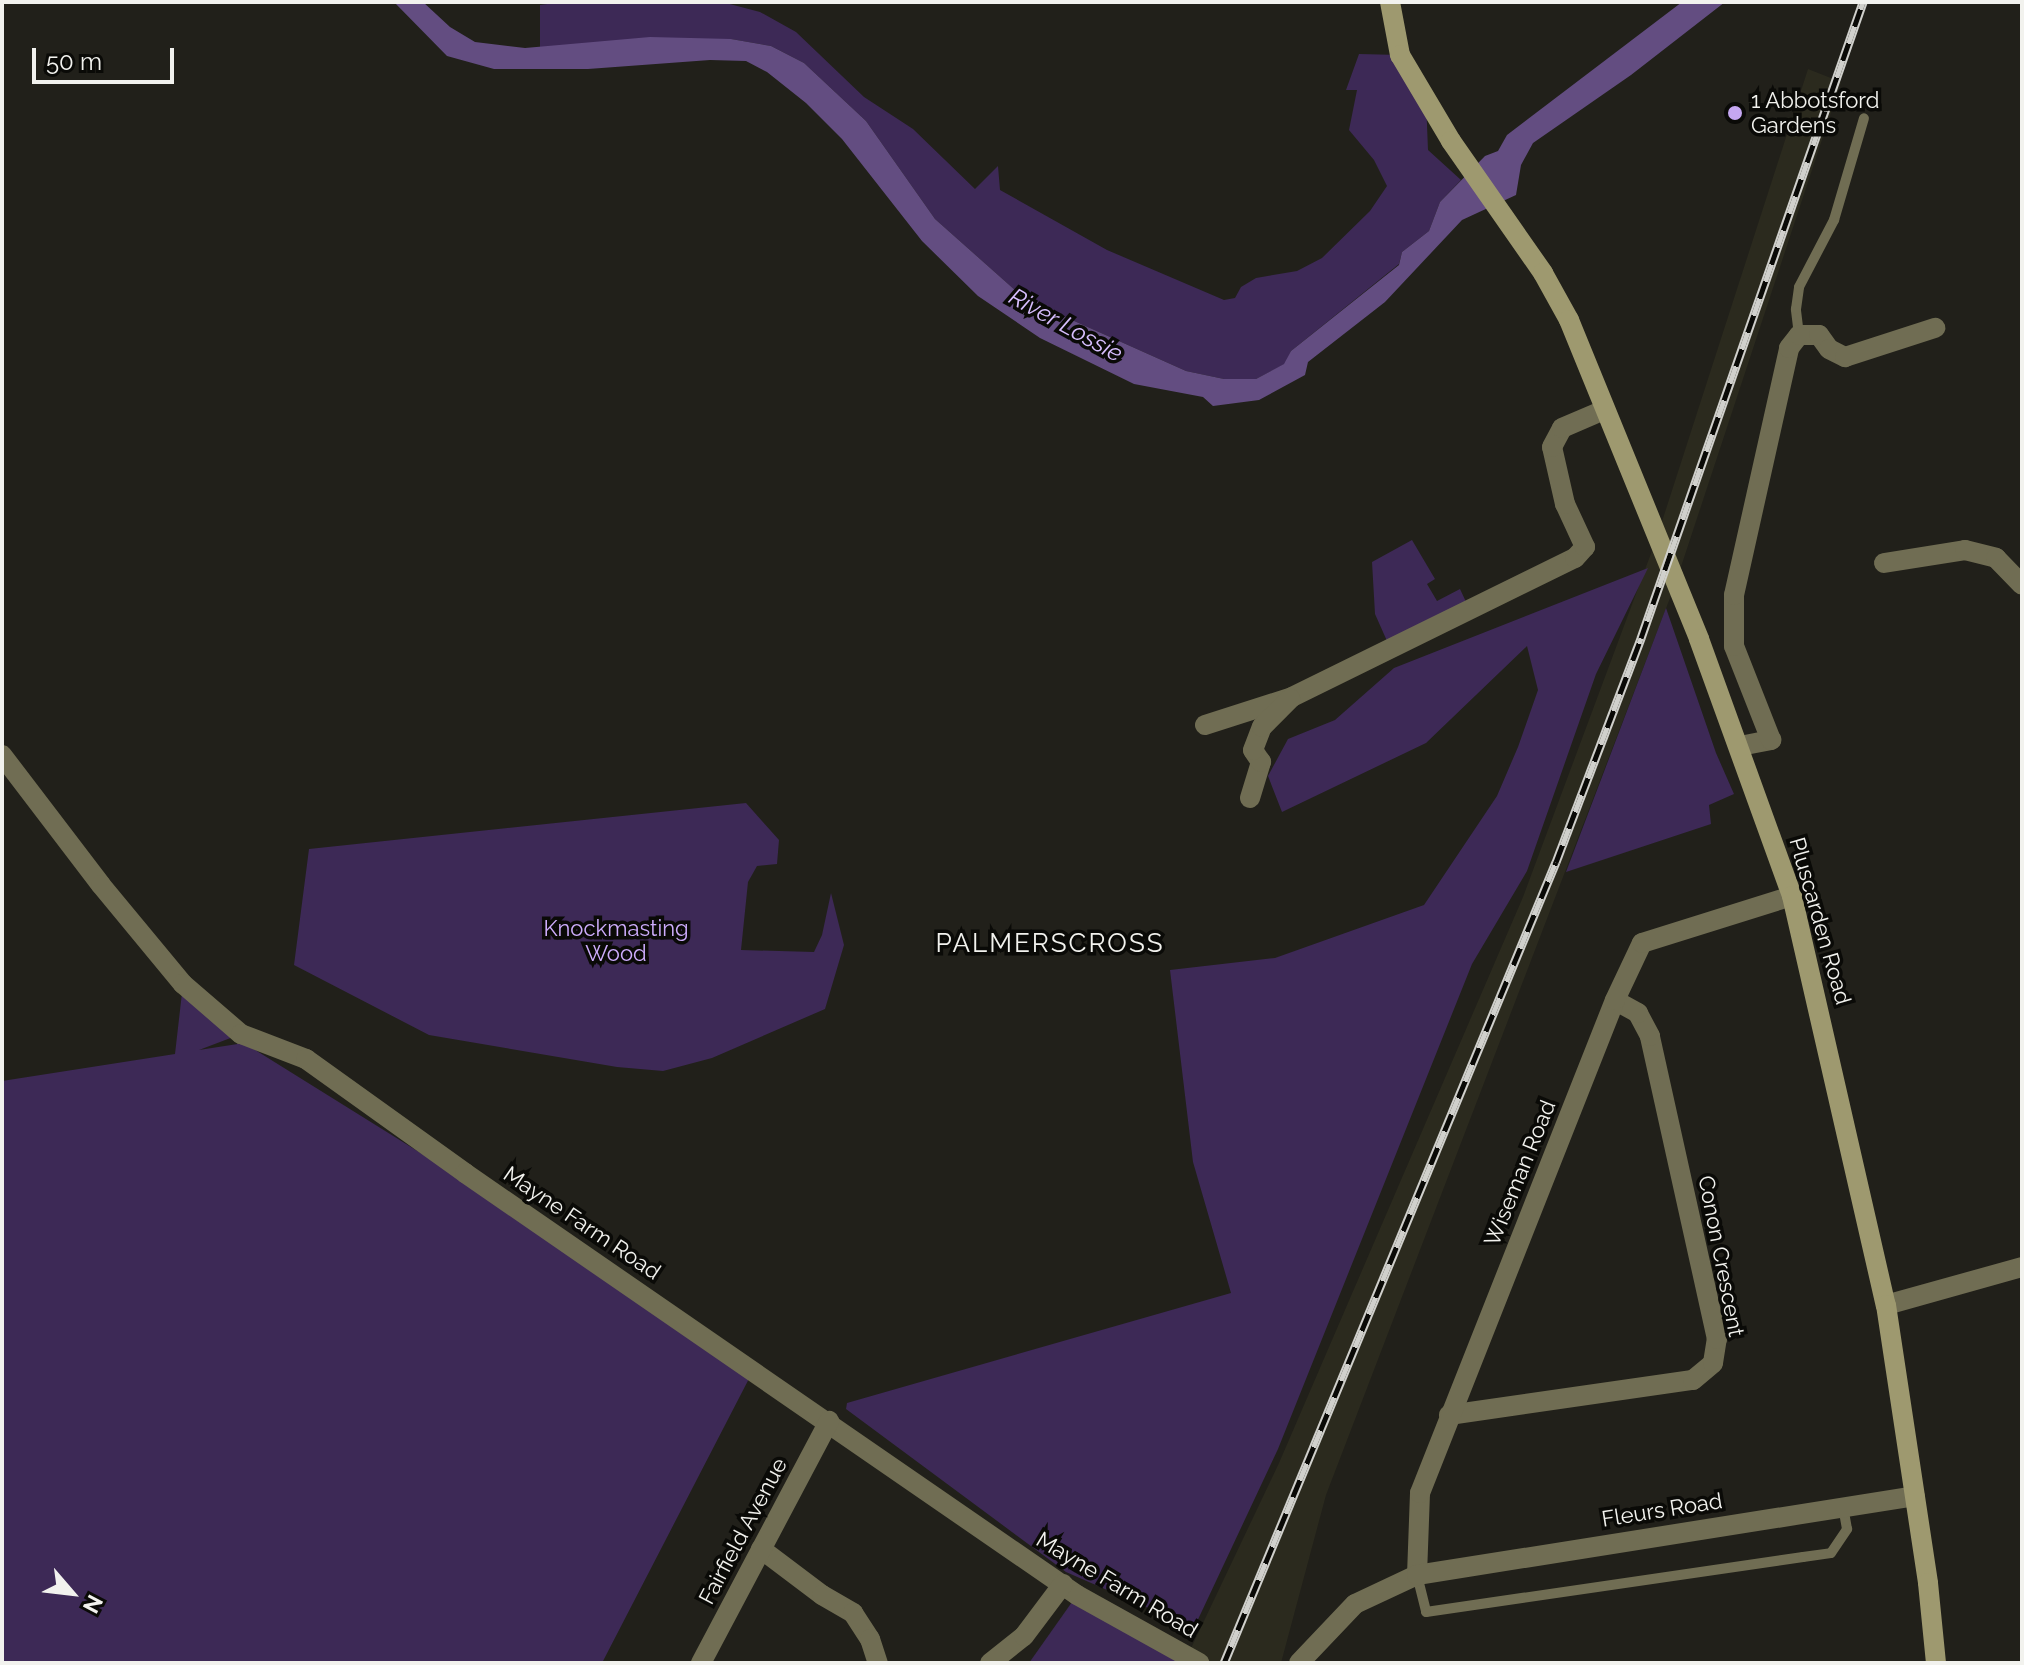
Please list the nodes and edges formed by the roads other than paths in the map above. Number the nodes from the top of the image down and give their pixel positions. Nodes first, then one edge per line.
1 (1390, 2) edge
2 (1864, 118) dead end
3 (1935, 328) dead end
4 (1799, 335) junction
5 (1604, 410) junction
6 (1884, 563) dead end
7 (2022, 585) edge
8 (1292, 697) junction
9 (1205, 725) dead end
10 (1740, 746) junction
11 (2, 755) edge
12 (1250, 798) dead end
13 (1792, 896) junction
14 (1615, 1000) junction
15 (2022, 1267) edge
16 (1886, 1305) junction
17 (1449, 1415) junction
18 (829, 1421) junction
19 (1915, 1496) junction
20 (1843, 1505) junction
21 (761, 1549) junction
22 (1417, 1575) junction
23 (1063, 1584) junction
24 (1193, 1660) edge
25 (701, 1663) edge
26 (878, 1663) edge
27 (990, 1663) edge
28 (1299, 1663) edge
29 (1936, 1663) edge

1 - 5 main road, Pluscarden Road
2 - 4 lane
3 - 4 street
4 - 10 street
5 - 8 street
5 - 10 main road, Pluscarden Road
6 - 7 street
8 - 9 street
8 - 12 street
10 - 13 main road, Pluscarden Road
11 - 18 street, Mayne Farm Road
13 - 14 street, Wiseman Road
13 - 16 main road, Pluscarden Road
14 - 17 street, Wiseman Road
14 - 17 street, Conon Crescent
15 - 16 street
16 - 19 main road, Pluscarden Road
17 - 22 street, Wiseman Road
18 - 21 street, Fairfield Avenue
18 - 23 street, Mayne Farm Road
19 - 20 street, Fleurs Road
19 - 29 main road, Pluscarden Road
20 - 22 street, Fleurs Road
20 - 22 lane
21 - 25 street, Fairfield Avenue
21 - 26 street
22 - 28 street, Fleurs Road
23 - 24 street, Mayne Farm Road
23 - 27 street

